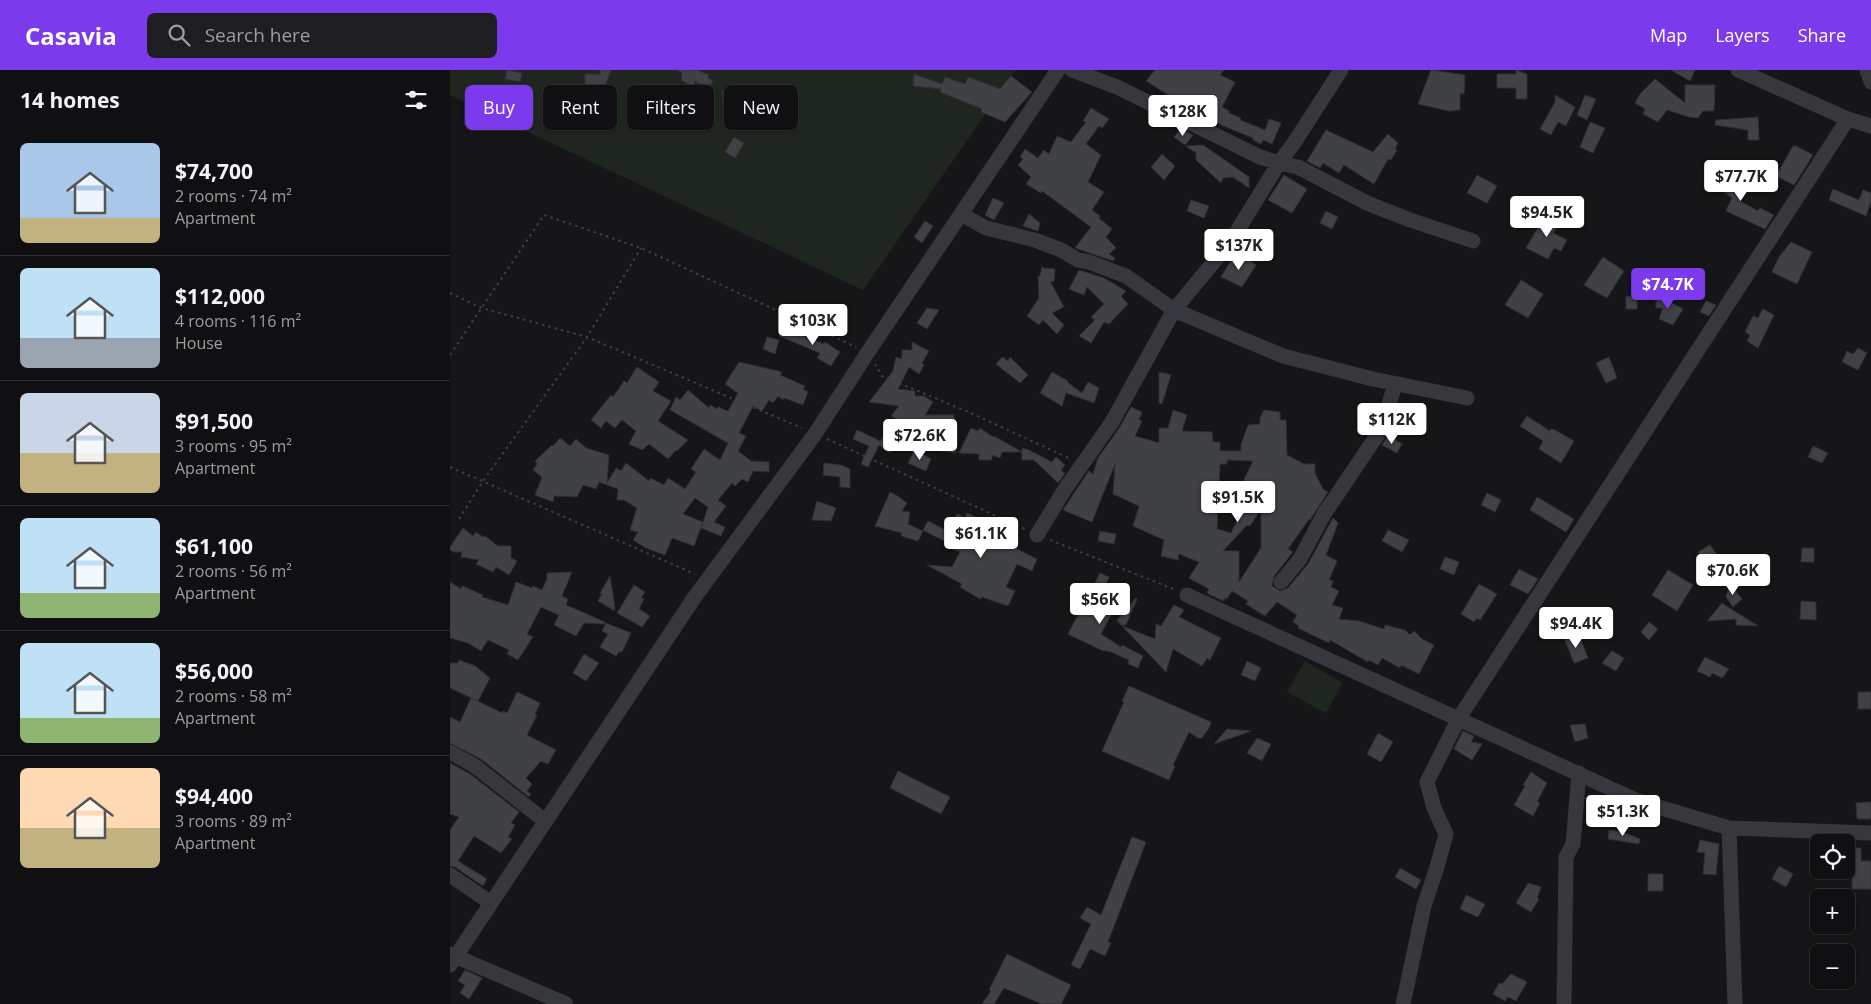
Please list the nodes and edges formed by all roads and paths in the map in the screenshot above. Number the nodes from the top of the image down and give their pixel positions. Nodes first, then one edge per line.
1 (1058, 70) edge
2 (1072, 70) edge
3 (1341, 70) edge
4 (1738, 70) edge
5 (1867, 70) edge
6 (1871, 82) edge
7 (1848, 119) junction
8 (1871, 126) edge
9 (1279, 163) junction
10 (961, 214) junction
11 (1473, 241) dead end
12 (641, 248) junction
13 (450, 293) edge
14 (482, 308) junction
15 (1174, 310) junction
16 (587, 337) junction
17 (868, 352) junction
18 (450, 355) edge
19 (1395, 384) junction
20 (1467, 398) dead end
21 (815, 434) junction
22 (1082, 464) junction
23 (450, 467) edge
24 (483, 481) junction
25 (459, 519) dead end
26 (1038, 535) junction
27 (706, 579) junction
28 (1281, 582) dead end
29 (1187, 595) joint
30 (1459, 718) junction
31 (450, 752) edge
32 (1579, 773) junction
33 (546, 821) junction
34 (1729, 828) junction
35 (1871, 833) edge
36 (450, 875) edge
37 (491, 903) junction
38 (452, 959) edge
39 (566, 1004) edge
40 (1403, 1004) edge
41 (1564, 1004) edge
42 (1735, 1004) edge

1 - 10 street
2 - 9 street
3 - 9 street
4 - 7 street
5 - 6 street
7 - 8 street
7 - 30 street
9 - 11 street
9 - 15 street
10 - 15 street
10 - 17 street
12 - 14 path
12 - 16 path
12 - 17 path
13 - 14 path
14 - 16 path
14 - 18 path
15 - 19 street
15 - 22 street
16 - 21 path
16 - 24 path
17 - 21 street
17 - 22 path
19 - 20 street
19 - 28 street
21 - 26 path
21 - 27 street
22 - 26 street
23 - 24 path
24 - 25 path
24 - 27 path
26 - 29 path
27 - 33 street
29 - 30 street
30 - 32 street
30 - 40 street
31 - 33 street
32 - 34 street
32 - 41 street
33 - 37 street
34 - 35 street
34 - 42 street
36 - 37 street
37 - 38 street
38 - 39 street

